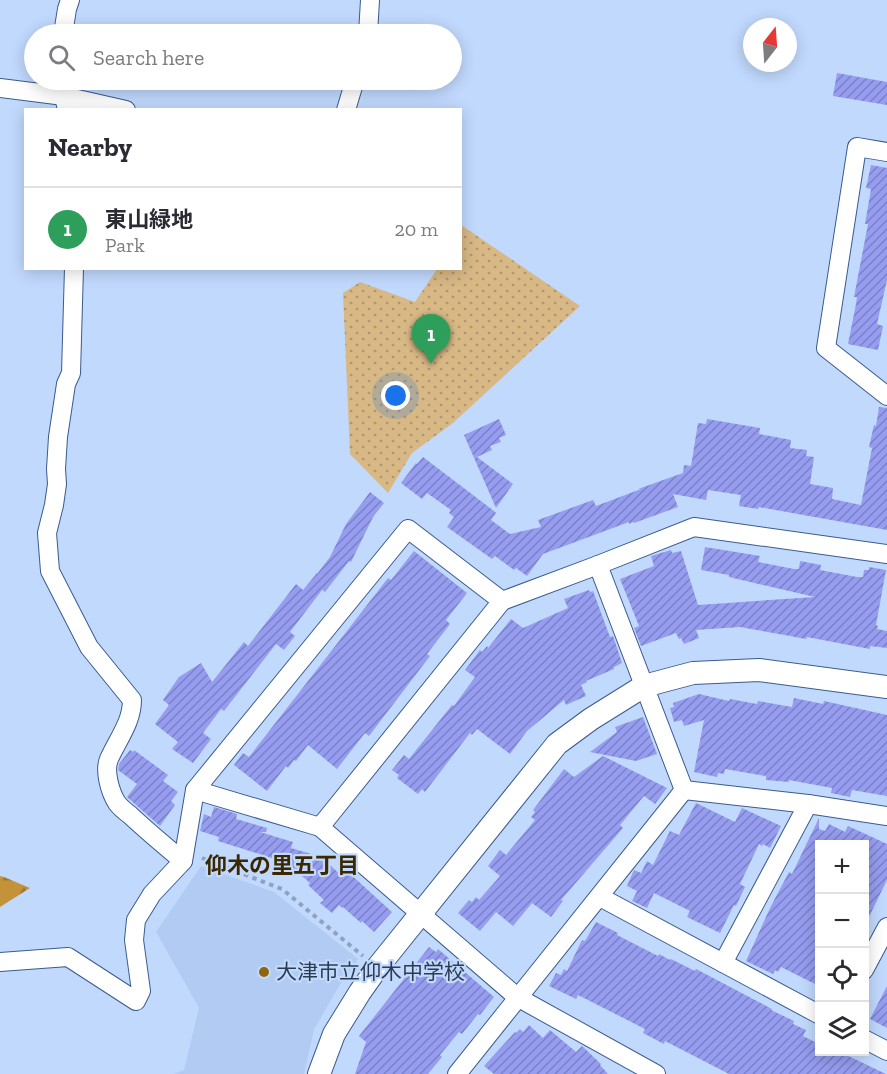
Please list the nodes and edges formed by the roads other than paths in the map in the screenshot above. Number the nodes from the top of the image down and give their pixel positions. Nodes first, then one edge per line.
1 (70, 0) edge
2 (370, 0) edge
3 (65, 24) edge
4 (369, 24) edge
5 (0, 88) edge
6 (352, 90) edge
7 (65, 95) edge
8 (118, 108) edge
9 (347, 108) edge
10 (887, 152) edge
11 (74, 270) edge
12 (887, 396) edge
13 (887, 554) edge
14 (598, 565) junction
15 (502, 601) junction
16 (644, 686) junction
17 (887, 687) edge
18 (195, 790) junction
19 (684, 790) junction
20 (808, 804) junction
21 (887, 816) edge
22 (320, 827) junction
23 (183, 856) junction
24 (600, 897) junction
25 (420, 914) junction
26 (887, 927) edge
27 (869, 961) edge
28 (0, 962) edge
29 (723, 963) junction
30 (517, 997) junction
31 (815, 1013) edge
32 (869, 1042) edge
33 (887, 1051) edge
34 (634, 1069) edge
35 (320, 1074) edge
36 (457, 1074) edge
37 (656, 1074) edge

1 - 3 street
2 - 4 street
5 - 7 street
6 - 9 street
7 - 8 street
10 - 12 street
11 - 23 street
13 - 14 street
14 - 15 street
14 - 16 street
15 - 18 street
15 - 22 street
16 - 17 street
16 - 19 street
16 - 25 street
18 - 22 street
18 - 23 street
19 - 20 street
19 - 24 street
20 - 21 street
20 - 29 street
22 - 25 street
23 - 28 street
24 - 29 street
24 - 30 street
25 - 30 street
25 - 35 street
26 - 27 street
29 - 31 street
30 - 34 street
30 - 36 street
32 - 33 street
34 - 37 street

